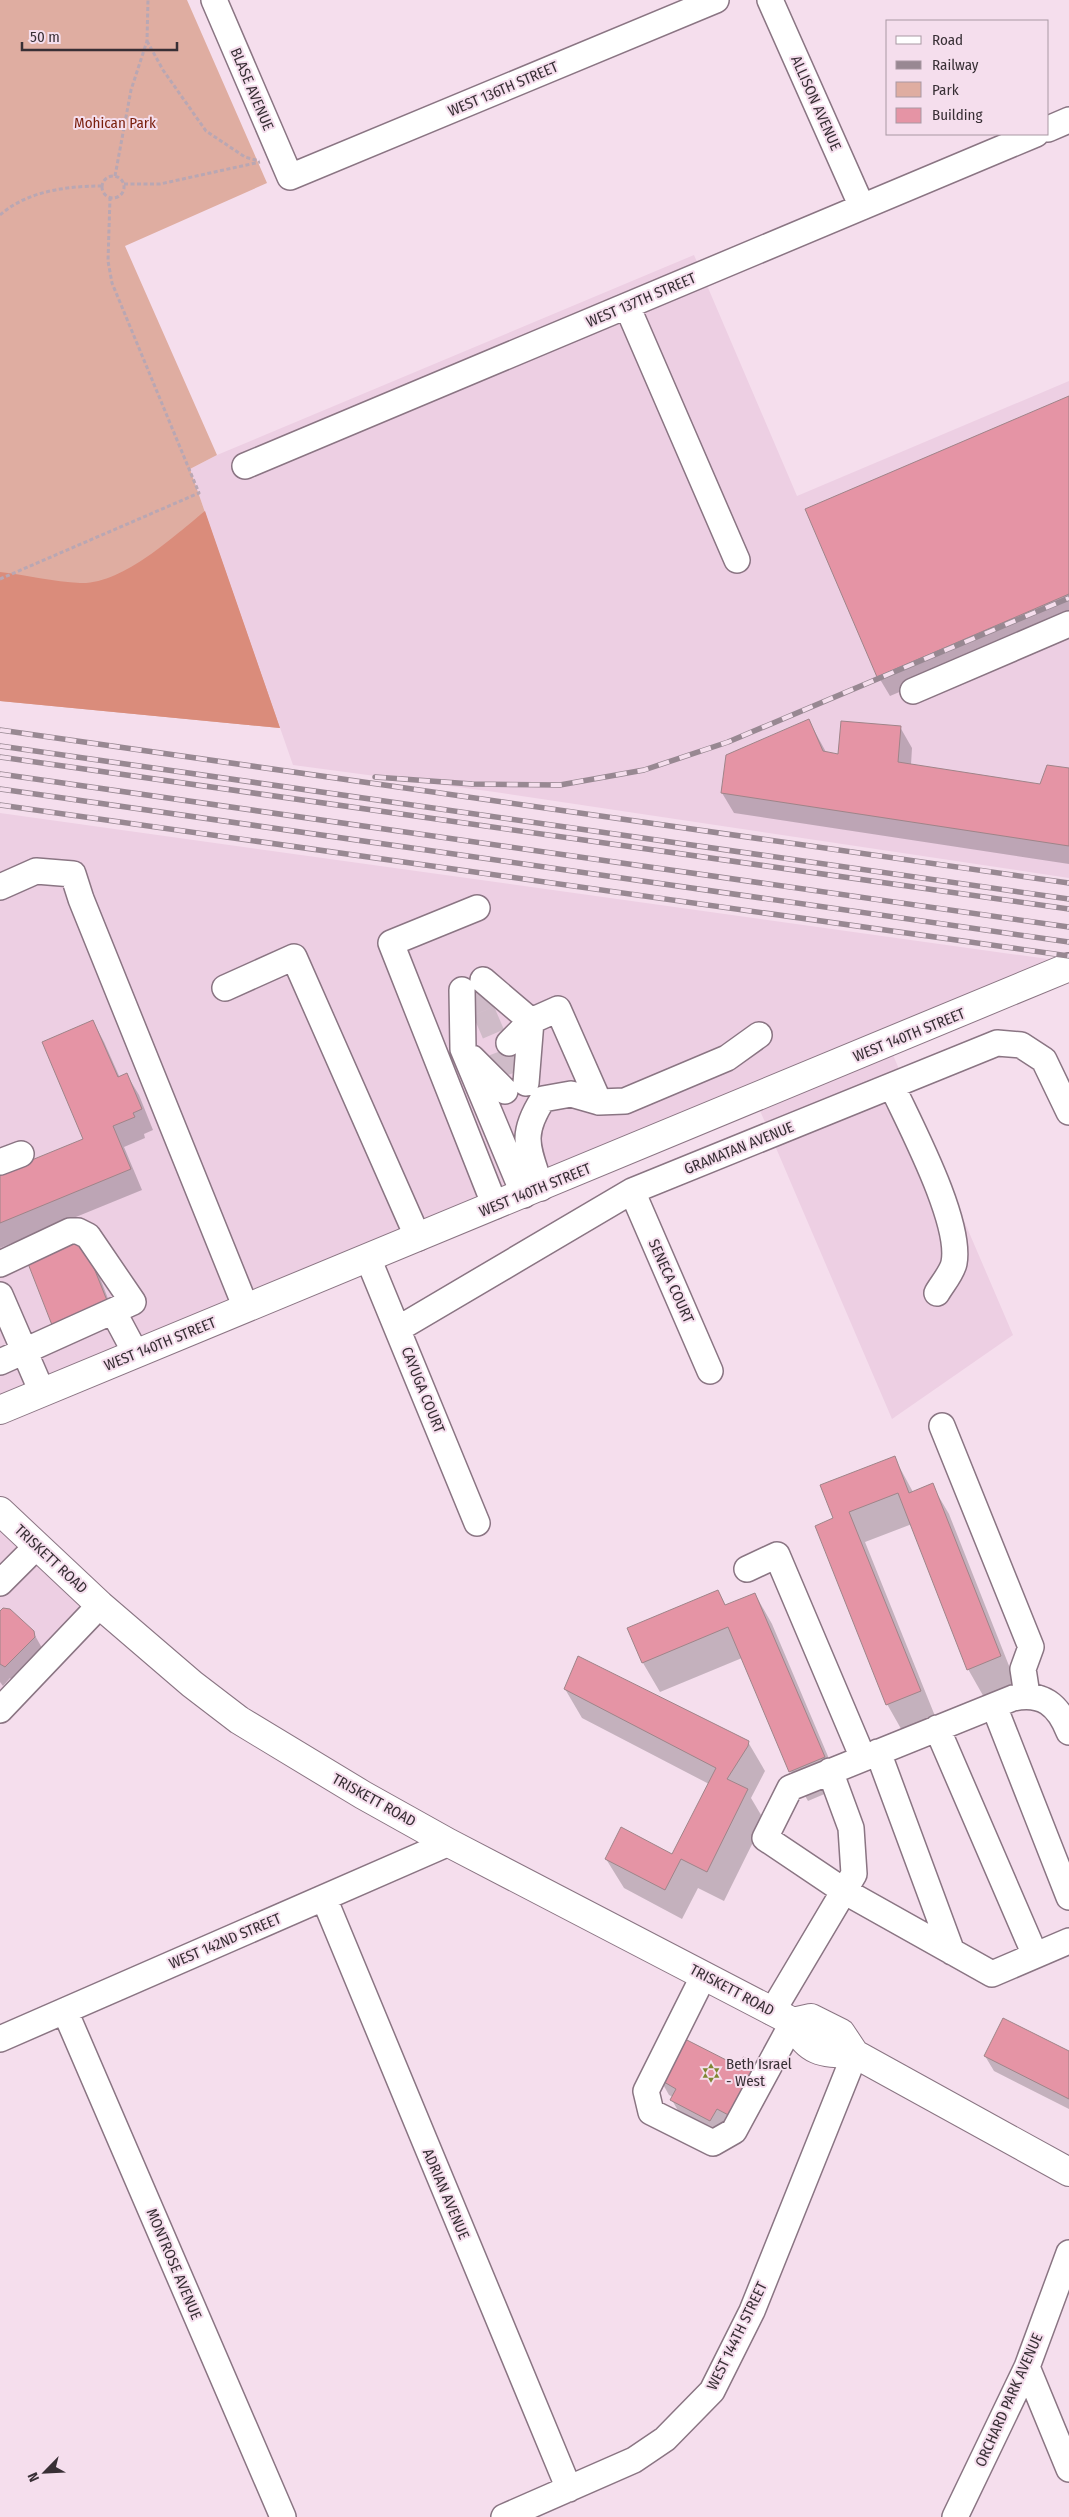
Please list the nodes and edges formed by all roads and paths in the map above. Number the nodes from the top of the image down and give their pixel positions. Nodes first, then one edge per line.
1 (148, 0) edge
2 (214, 0) edge
3 (716, 0) edge
4 (770, 0) edge
5 (147, 41) junction
6 (1069, 120) edge
7 (1049, 129) edge
8 (1034, 135) edge
9 (115, 176) junction
10 (290, 178) joint
11 (124, 184) junction
12 (102, 186) junction
13 (110, 198) junction
14 (862, 207) junction
15 (0, 215) edge
16 (627, 306) junction
17 (245, 466) dead end
18 (737, 560) dead end
19 (0, 579) edge
20 (1069, 624) edge
21 (913, 690) dead end
22 (0, 887) edge
23 (477, 908) dead end
24 (1069, 967) edge
25 (225, 988) dead end
26 (481, 1004) junction
27 (531, 1021) junction
28 (760, 1035) dead end
29 (463, 1049) junction
30 (508, 1068) junction
31 (892, 1086) junction
32 (599, 1102) junction
33 (1069, 1112) edge
34 (532, 1191) junction
35 (632, 1191) junction
36 (495, 1206) junction
37 (418, 1238) junction
38 (368, 1258) junction
39 (0, 1264) edge
40 (937, 1293) dead end
41 (0, 1295) edge
42 (246, 1308) junction
43 (113, 1311) junction
44 (398, 1329) junction
45 (24, 1351) junction
46 (136, 1354) junction
47 (0, 1362) edge
48 (710, 1371) dead end
49 (42, 1392) junction
50 (0, 1410) edge
51 (942, 1426) dead end
52 (0, 1511) edge
53 (477, 1523) dead end
54 (37, 1546) junction
55 (747, 1569) dead end
56 (0, 1583) edge
57 (100, 1605) junction
58 (1027, 1695) junction
59 (3, 1701) edge
60 (994, 1706) junction
61 (937, 1728) junction
62 (1069, 1732) edge
63 (871, 1755) junction
64 (830, 1771) junction
65 (449, 1842) junction
66 (844, 1891) junction
67 (1069, 1897) edge
68 (324, 1898) junction
69 (1069, 1941) edge
70 (952, 1952) junction
71 (1035, 1955) junction
72 (704, 1975) junction
73 (65, 2011) junction
74 (783, 2017) junction
75 (0, 2039) edge
76 (855, 2054) junction
77 (1069, 2172) edge
78 (1069, 2253) edge
79 (1027, 2367) junction
80 (1068, 2461) edge
81 (569, 2489) junction
82 (283, 2517) edge
83 (504, 2517) edge
84 (955, 2517) edge

1 - 5 path
2 - 10 street, BLASE AVENUE
3 - 10 street, WEST 136TH STREET
4 - 14 street, ALLISON AVENUE
5 - 9 path
5 - 11 path
6 - 7 street
8 - 14 street, WEST 137TH STREET
9 - 11 path
9 - 12 path
11 - 13 path
12 - 13 path
12 - 15 path
13 - 19 path
14 - 16 street, WEST 137TH STREET
16 - 17 street, WEST 137TH STREET
16 - 18 street
20 - 21 street
22 - 42 street
23 - 36 street
24 - 34 main road, WEST 140TH STREET
25 - 37 street
26 - 27 street
26 - 27 street
26 - 29 street
26 - 29 street
27 - 30 street
27 - 30 street
27 - 32 street
28 - 32 street
29 - 30 street
29 - 30 street
29 - 34 street
31 - 33 street, GRAMATAN AVENUE
31 - 35 street, GRAMATAN AVENUE
31 - 40 street
32 - 34 street
34 - 36 main road, WEST 140TH STREET
35 - 44 street, GRAMATAN AVENUE
35 - 48 street, SENECA COURT
36 - 37 main road, WEST 140TH STREET
37 - 38 main road, WEST 140TH STREET
38 - 42 main road, WEST 140TH STREET
38 - 44 street, CAYUGA COURT
39 - 43 street
41 - 45 street
42 - 46 main road, WEST 140TH STREET
43 - 45 street
43 - 46 street
44 - 53 street, CAYUGA COURT
45 - 47 street
45 - 49 street
46 - 49 main road, WEST 140TH STREET
49 - 50 main road, WEST 140TH STREET
51 - 58 street
52 - 54 main road, TRISKETT ROAD
54 - 56 street
54 - 57 main road, TRISKETT ROAD
55 - 63 street
57 - 59 street
57 - 65 main road, TRISKETT ROAD
58 - 60 street
58 - 62 street
60 - 61 street
60 - 67 street
61 - 63 street
61 - 71 street
63 - 64 street
63 - 70 street
64 - 66 street
64 - 66 street
65 - 68 street, WEST 142ND STREET
65 - 72 main road, TRISKETT ROAD
66 - 70 street
66 - 74 street
68 - 73 street, WEST 142ND STREET
68 - 81 street, ADRIAN AVENUE
69 - 71 street
70 - 71 street
72 - 74 main road, TRISKETT ROAD
72 - 74 street
73 - 75 street, WEST 142ND STREET
73 - 82 street, MONTROSE AVENUE
74 - 76 main road, TRISKETT ROAD
76 - 77 main road, TRISKETT ROAD
76 - 81 street, WEST 144TH STREET
78 - 79 street, ORCHARD PARK AVENUE
79 - 80 street
79 - 84 street, ORCHARD PARK AVENUE
81 - 83 street, WEST 144TH STREET

